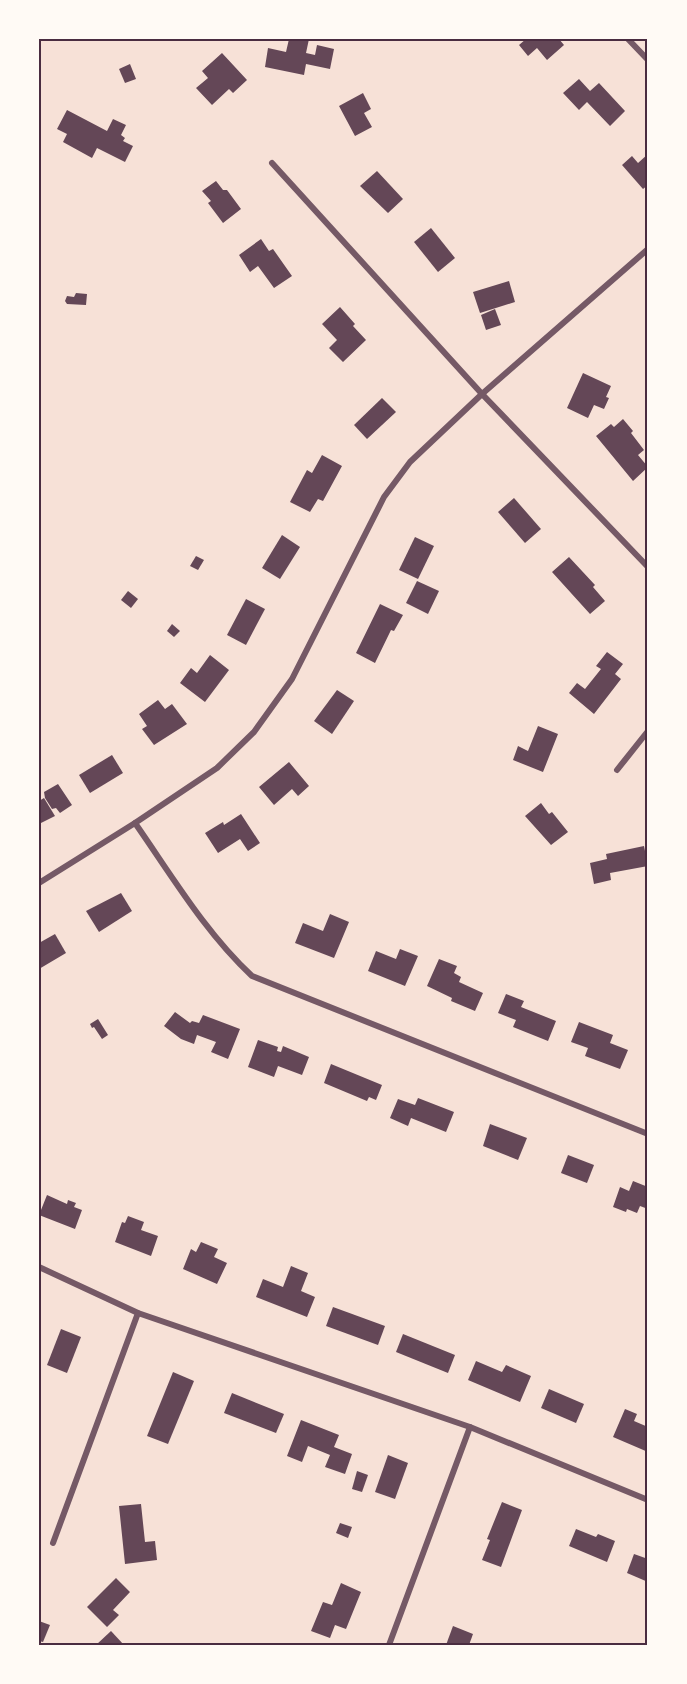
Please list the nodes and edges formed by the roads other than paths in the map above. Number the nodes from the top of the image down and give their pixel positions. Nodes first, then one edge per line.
1 (628, 39) edge
2 (648, 60) edge
3 (272, 163) dead end
4 (648, 249) edge
5 (482, 394) junction
6 (648, 567) edge
7 (648, 731) edge
8 (617, 770) dead end
9 (135, 823) junction
10 (39, 883) edge
11 (648, 1134) edge
12 (39, 1267) edge
13 (138, 1313) junction
14 (470, 1427) junction
15 (648, 1500) edge
16 (53, 1543) dead end
17 (389, 1645) edge

1 - 2 street
3 - 5 street
4 - 5 street
5 - 6 street
5 - 9 street
7 - 8 street
9 - 10 street
9 - 11 street
12 - 13 street
13 - 14 street
13 - 16 street
14 - 15 street
14 - 17 street

